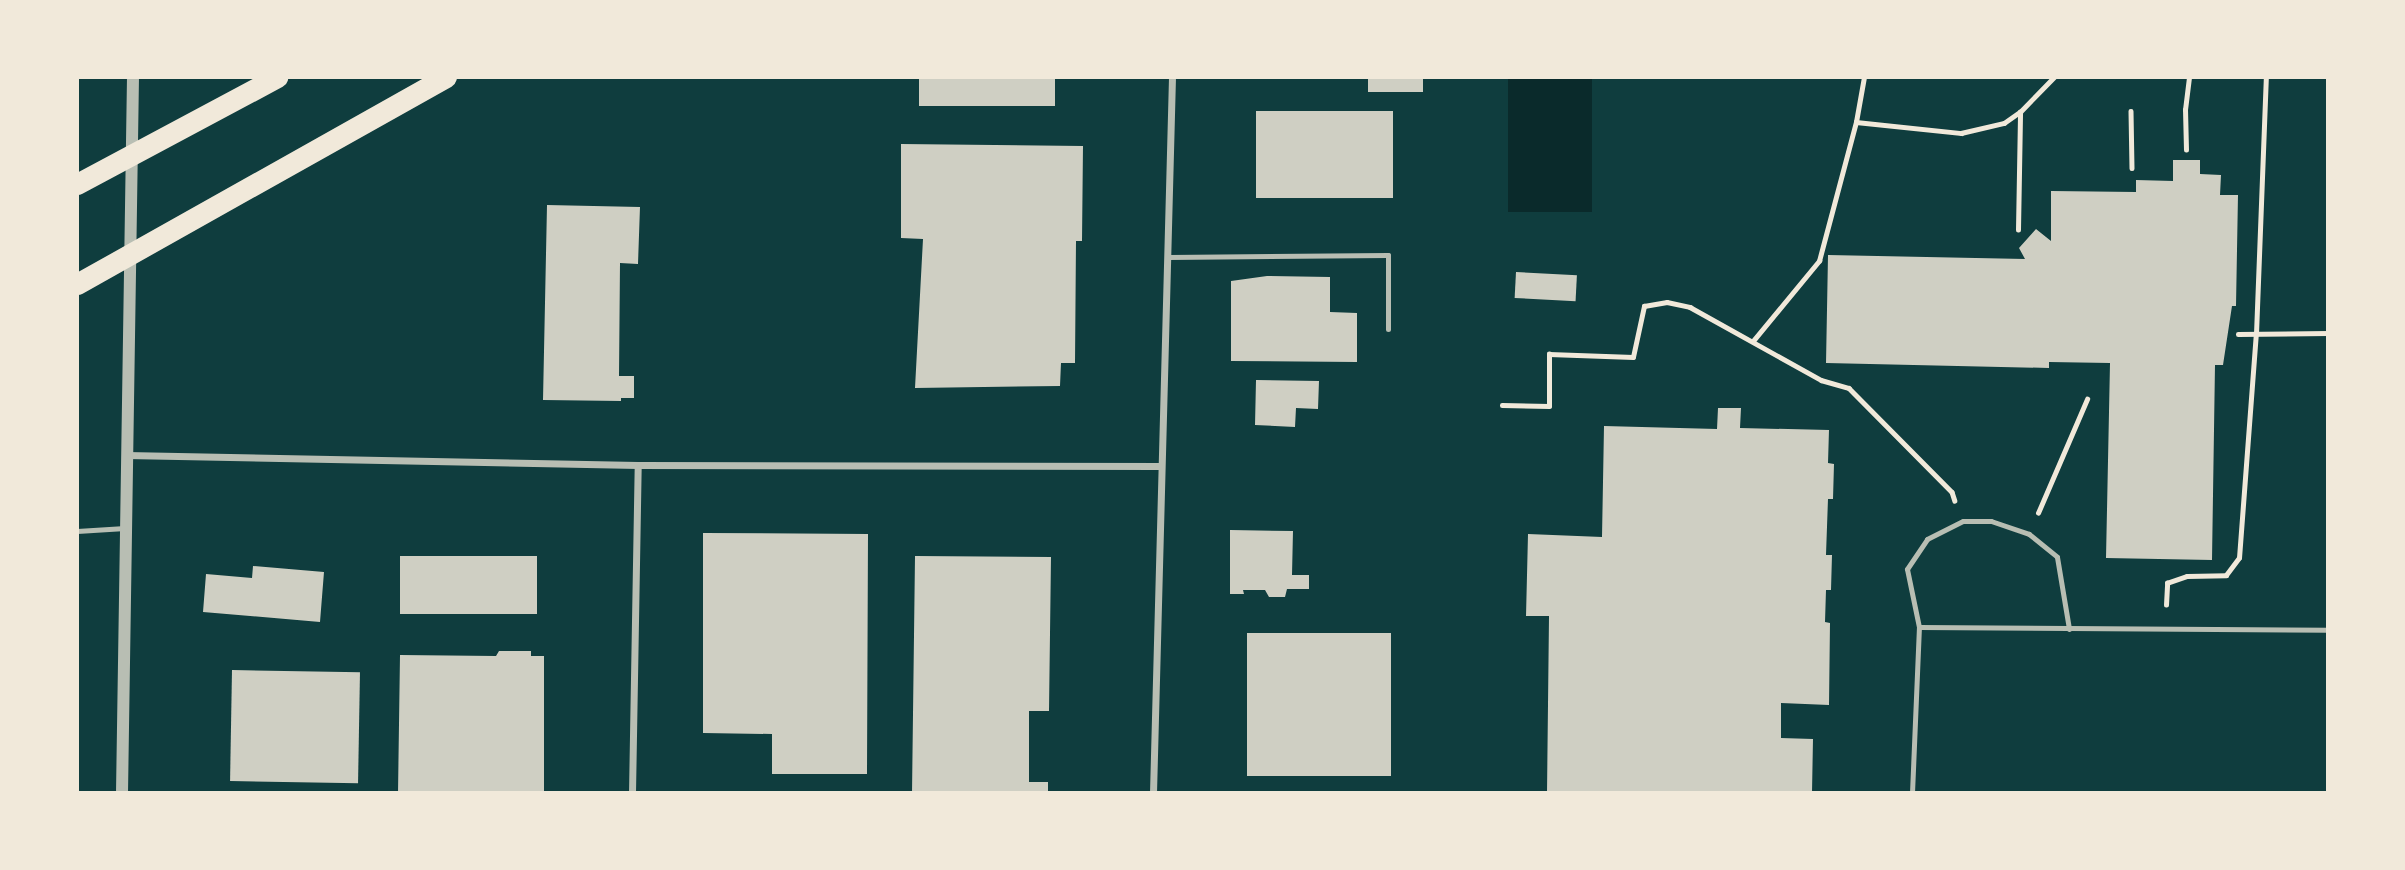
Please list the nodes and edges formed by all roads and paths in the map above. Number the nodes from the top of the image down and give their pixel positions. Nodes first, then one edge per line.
1 (133, 77) edge
2 (277, 77) edge
3 (446, 77) edge
4 (1172, 77) edge
5 (1864, 77) edge
6 (2054, 77) edge
7 (2189, 77) edge
8 (2266, 78) edge
9 (2131, 111) dead end
10 (2020, 112) junction
11 (1856, 122) junction
12 (2186, 150) dead end
13 (2132, 169) dead end
14 (77, 184) edge
15 (2018, 230) dead end
16 (1168, 257) junction
17 (77, 284) edge
18 (1388, 329) dead end
19 (2328, 333) edge
20 (2238, 334) dead end
21 (2256, 334) junction
22 (1753, 341) junction
23 (2087, 399) dead end
24 (1502, 405) dead end
25 (126, 455) junction
26 (638, 465) junction
27 (1161, 467) junction
28 (1963, 521) junction
29 (125, 528) junction
30 (77, 531) edge
31 (2029, 534) junction
32 (2166, 605) dead end
33 (1919, 627) junction
34 (2069, 629) junction
35 (2328, 630) edge
36 (122, 793) edge
37 (632, 793) edge
38 (1153, 793) edge
39 (1912, 793) edge

1 - 25 street
2 - 14 highway
3 - 17 highway
4 - 16 street
5 - 11 path
6 - 10 path
7 - 12 path
8 - 21 path
9 - 13 path
10 - 11 path
10 - 15 path
11 - 22 path
16 - 18 lane
16 - 27 street
19 - 21 path
20 - 21 path
21 - 32 path
22 - 24 path
22 - 28 path
23 - 31 path
25 - 26 street
25 - 29 street
26 - 27 street
26 - 37 street
27 - 38 street
28 - 31 lane
28 - 33 lane
29 - 30 lane
29 - 36 street
31 - 34 lane
33 - 34 lane
33 - 39 lane
34 - 35 lane

